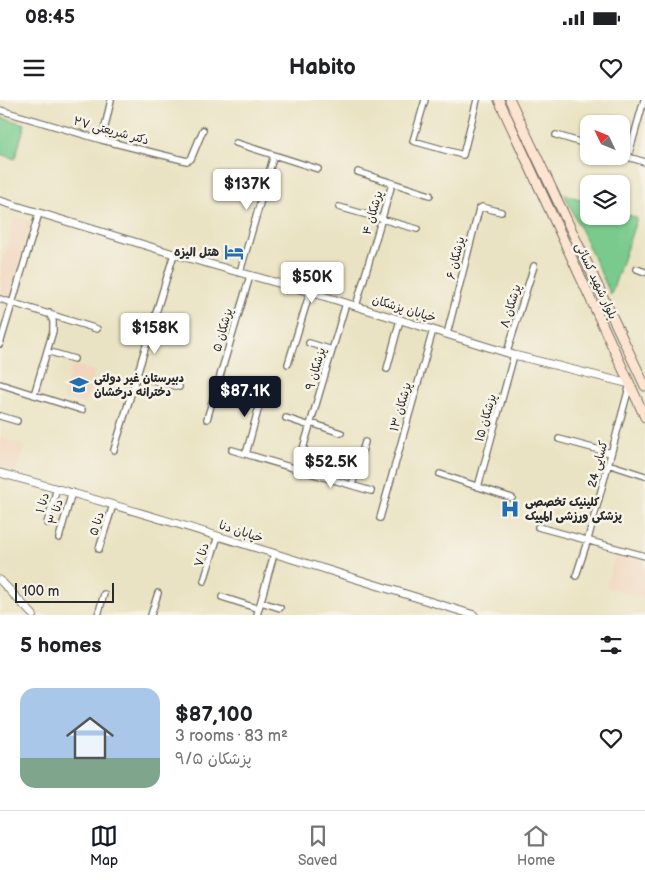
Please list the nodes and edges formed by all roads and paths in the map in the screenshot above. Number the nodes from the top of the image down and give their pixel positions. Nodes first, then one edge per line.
1 (111, 100) edge
2 (425, 100) edge
3 (477, 100) edge
4 (499, 100) edge
5 (510, 100) edge
6 (644, 100) edge
7 (0, 110) edge
8 (203, 130) dead end
9 (556, 135) dead end
10 (102, 140) junction
11 (580, 142) edge
12 (236, 143) dead end
13 (630, 150) edge
14 (274, 155) junction
15 (630, 158) edge
16 (645, 162) edge
17 (318, 169) dead end
18 (358, 172) dead end
19 (548, 180) junction
20 (392, 184) junction
21 (537, 184) junction
22 (430, 195) dead end
23 (0, 201) edge
24 (340, 207) dead end
25 (501, 212) dead end
26 (39, 213) junction
27 (382, 220) junction
28 (417, 229) dead end
29 (174, 254) junction
30 (534, 266) dead end
31 (637, 269) dead end
32 (240, 272) junction
33 (645, 272) edge
34 (250, 276) junction
35 (310, 292) junction
36 (0, 298) edge
37 (12, 302) junction
38 (346, 303) junction
39 (356, 306) junction
40 (49, 313) junction
41 (400, 320) junction
42 (97, 329) dead end
43 (434, 330) junction
44 (447, 334) junction
45 (310, 343) dead end
46 (0, 344) edge
47 (332, 350) junction
48 (47, 351) junction
49 (511, 354) junction
50 (74, 359) dead end
51 (288, 364) dead end
52 (387, 369) dead end
53 (138, 376) junction
54 (0, 384) edge
55 (630, 384) junction
56 (645, 386) edge
57 (178, 387) dead end
58 (264, 388) dead end
59 (34, 394) junction
60 (82, 410) dead end
61 (0, 416) edge
62 (645, 417) edge
63 (286, 418) dead end
64 (208, 419) dead end
65 (16, 421) dead end
66 (310, 424) junction
67 (341, 433) dead end
68 (559, 439) dead end
69 (365, 442) dead end
70 (114, 450) dead end
71 (232, 450) dead end
72 (611, 453) junction
73 (246, 454) junction
74 (608, 464) junction
75 (297, 469) junction
76 (0, 473) edge
77 (440, 474) dead end
78 (645, 476) edge
79 (352, 484) junction
80 (478, 487) junction
81 (57, 488) junction
82 (371, 491) dead end
83 (72, 492) junction
84 (512, 498) dead end
85 (113, 505) junction
86 (380, 518) dead end
87 (47, 523) dead end
88 (538, 526) dead end
89 (218, 536) junction
90 (59, 538) dead end
91 (588, 539) junction
92 (100, 550) dead end
93 (274, 554) junction
94 (643, 555) edge
95 (576, 576) dead end
96 (0, 580) edge
97 (204, 581) dead end
98 (158, 593) dead end
99 (104, 594) dead end
100 (222, 598) dead end
101 (261, 602) junction
102 (280, 608) dead end
103 (258, 612) edge
104 (32, 615) edge
105 (98, 615) edge
106 (151, 615) edge
107 (474, 615) edge

1 - 10 street
2 - 3 street
4 - 21 main road, بلوار شهید کسائی
5 - 19 main road, بلوار شهید کسائی
6 - 13 street
7 - 10 street, ۲۷ دکتر شریعتی
8 - 10 street, ۲۷ دکتر شریعتی
9 - 11 street
12 - 14 street
14 - 17 street
14 - 32 street
15 - 16 street
18 - 20 street
19 - 21 main road
19 - 56 main road, بلوار شهید کسائی
20 - 22 street
20 - 27 street, ۴ پزشکان
21 - 55 main road, بلوار شهید کسائی
23 - 26 street, خیابان پزشکان
24 - 27 street
25 - 44 street, ۶ پزشکان
26 - 29 street, خیابان پزشکان
26 - 37 street
27 - 28 street
27 - 39 street, ۴ پزشکان
29 - 32 street, خیابان پزشکان
29 - 53 street
30 - 49 street, ۸ پزشکان
31 - 33 street
32 - 34 street, خیابان پزشکان
34 - 35 street, خیابان پزشکان
34 - 64 street, ۵ پزشکان
35 - 38 street, خیابان پزشکان
35 - 51 street
36 - 37 street
37 - 40 street
37 - 46 street
38 - 39 street, خیابان پزشکان
38 - 47 street, ۹ پزشکان
39 - 41 street, خیابان پزشکان
40 - 42 street
40 - 48 street
41 - 43 street, خیابان پزشکان
41 - 52 street
43 - 44 street, خیابان پزشکان
43 - 86 street, ۱۳ پزشکان
44 - 49 street, خیابان پزشکان
45 - 47 street
47 - 66 street, ۹ پزشکان
48 - 50 street
48 - 59 street
49 - 55 street, خیابان پزشکان
49 - 80 street, ۱۵ پزشکان
53 - 57 street
53 - 70 street
54 - 59 street
55 - 62 main road, بلوار شهید کسائی
55 - 72 street, کسایی 24
58 - 73 street
59 - 60 street
61 - 65 street
63 - 66 street
66 - 67 street
66 - 75 street, ۹ پزشکان
68 - 72 street
69 - 79 street
71 - 73 street
72 - 74 street, کسایی 24
73 - 75 street
74 - 78 street
74 - 91 street, کسایی 24
75 - 79 street
76 - 81 street, خیابان دنا
77 - 80 street
79 - 82 street
80 - 84 street
81 - 83 street, خیابان دنا
81 - 87 street, ۱ دنا
83 - 85 street, خیابان دنا
83 - 90 street, ۳ دنا
85 - 89 street, خیابان دنا
85 - 92 street, ۵ دنا
88 - 91 street
89 - 93 street, خیابان دنا
89 - 97 street, ۷ دنا
91 - 94 street
91 - 95 street, کسایی 24
93 - 101 street
93 - 107 street, خیابان دنا
96 - 104 street
98 - 106 street
99 - 105 street
100 - 103 street
101 - 102 street
101 - 103 street

